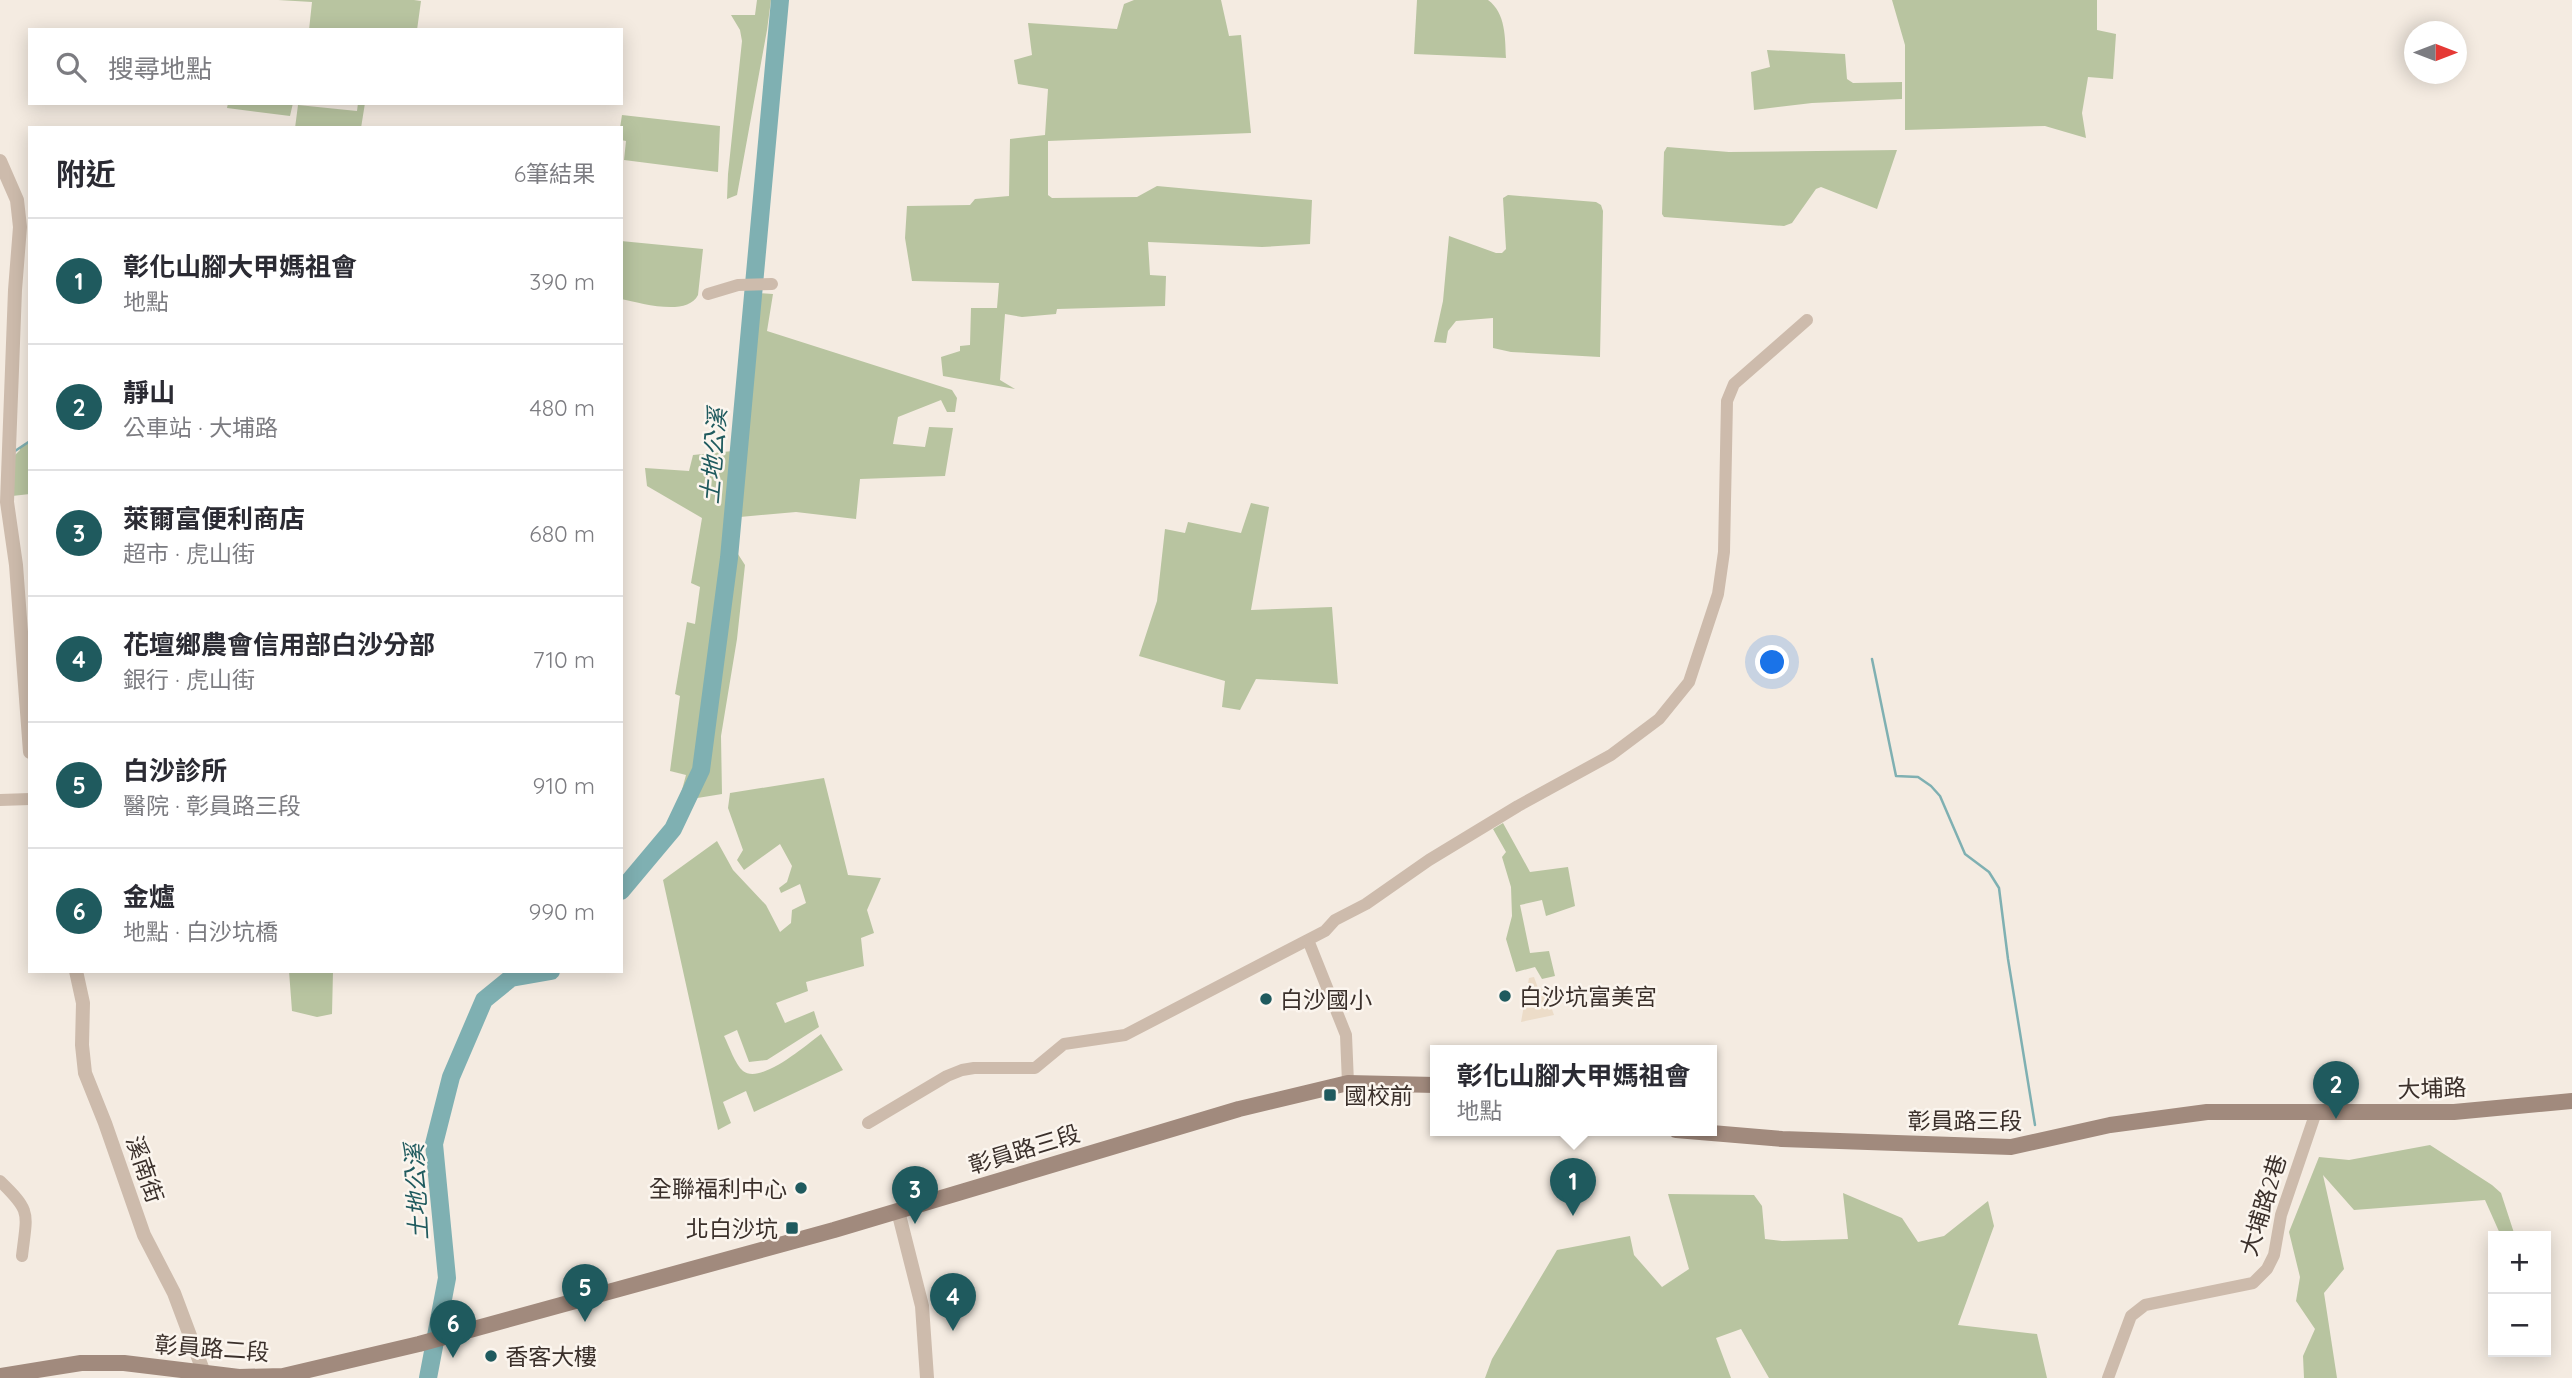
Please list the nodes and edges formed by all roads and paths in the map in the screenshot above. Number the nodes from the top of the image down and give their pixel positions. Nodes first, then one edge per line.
1 (0, 161) edge
2 (767, 284) dead end
3 (708, 294) dead end
4 (1807, 320) dead end
5 (28, 725) edge
6 (28, 799) edge
7 (0, 800) edge
8 (1308, 940) junction
9 (76, 973) edge
10 (1348, 1083) junction
11 (1430, 1085) edge
12 (2572, 1101) edge
13 (2294, 1111) joint
14 (2316, 1112) junction
15 (868, 1123) dead end
16 (1717, 1133) edge
17 (0, 1181) edge
18 (898, 1211) junction
19 (22, 1256) dead end
20 (468, 1330) joint
21 (204, 1373) junction
22 (0, 1376) edge
23 (927, 1378) edge
24 (2108, 1378) edge

1 - 5 street
2 - 3 street
4 - 8 street
6 - 7 street
8 - 10 street
8 - 15 street
9 - 21 street, 溪南街
10 - 11 main road, 彰員路三段
10 - 18 main road, 彰員路三段
12 - 14 main road, 大埔路
13 - 14 main road, 大埔路
13 - 16 main road, 彰員路三段
14 - 24 street, 大埔路2巷
17 - 19 street
18 - 20 main road, 彰員路三段
18 - 23 street
20 - 21 main road, 彰員路二段
21 - 22 main road, 彰員路二段

